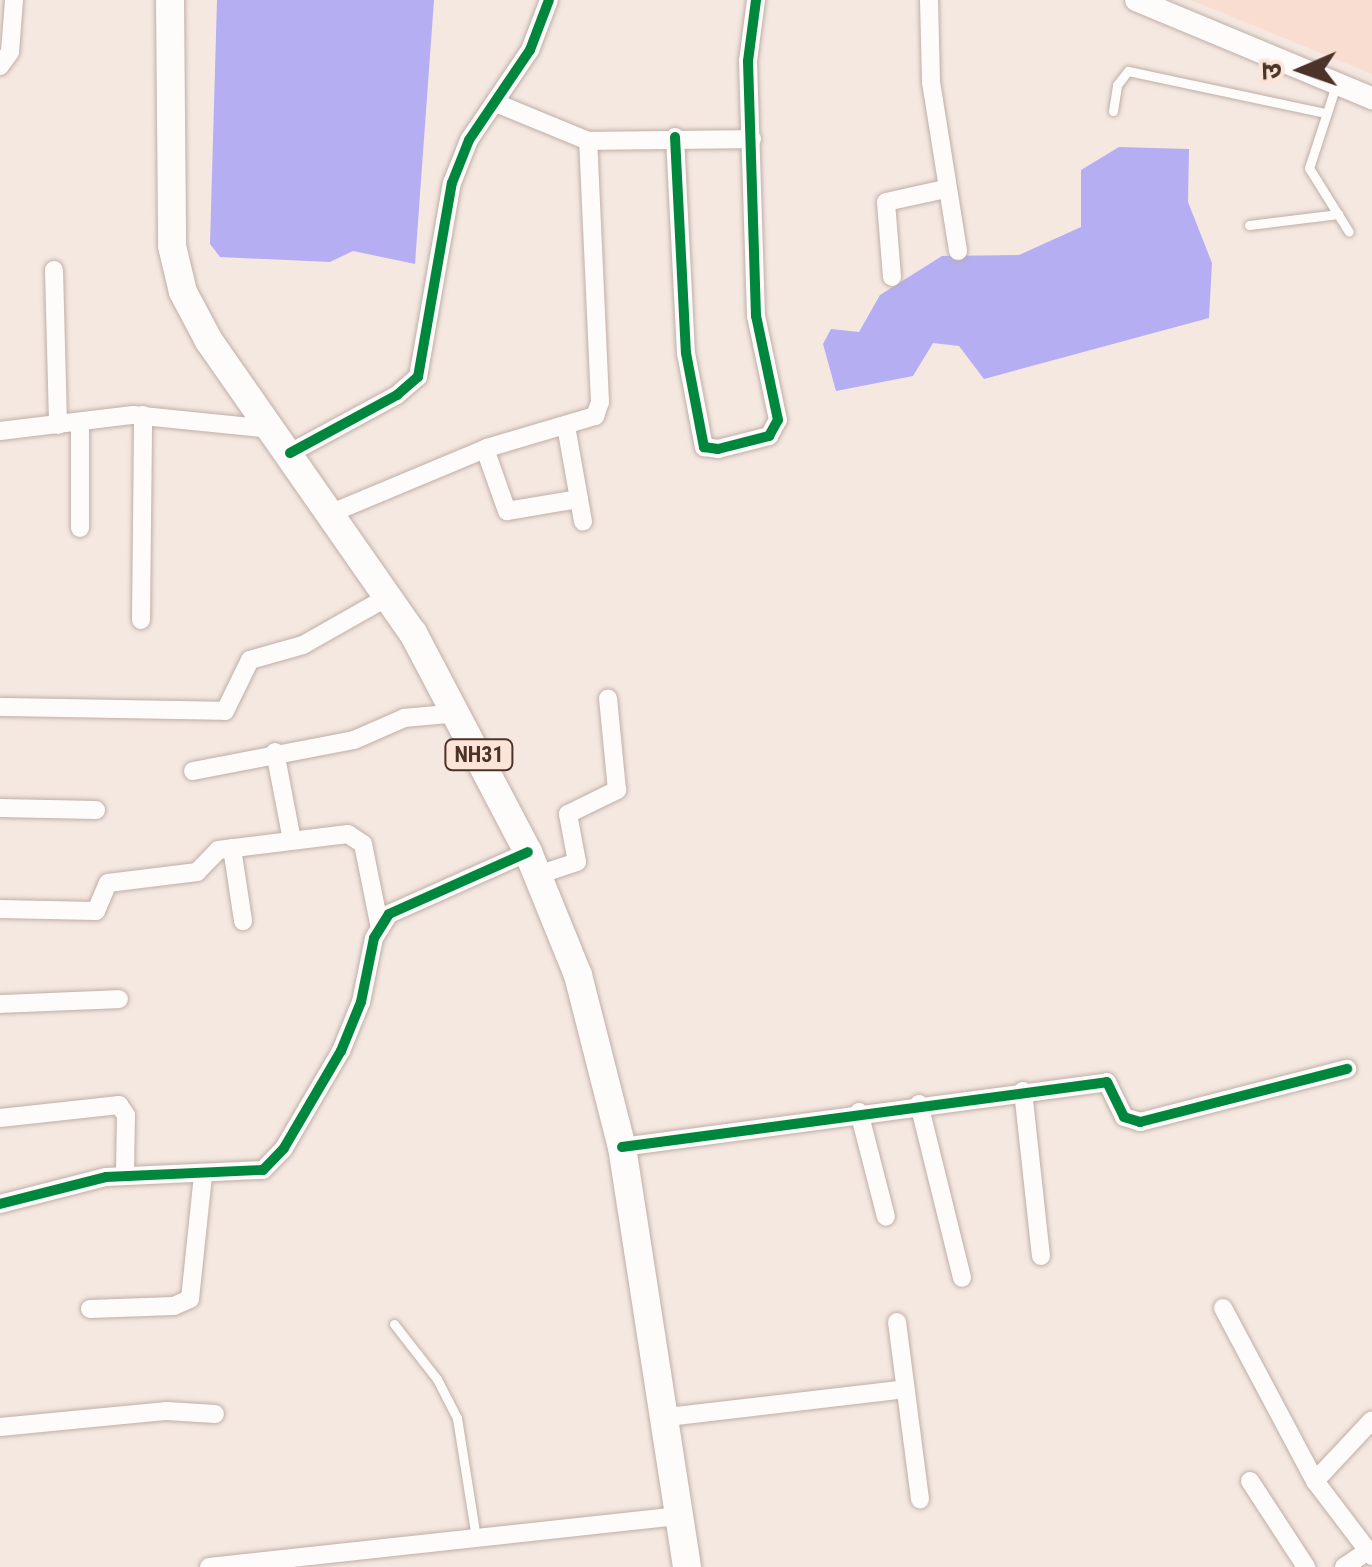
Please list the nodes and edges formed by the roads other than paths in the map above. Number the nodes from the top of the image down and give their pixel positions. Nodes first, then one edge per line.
1 (14, 0) edge
2 (170, 0) edge
3 (549, 0) edge
4 (756, 0) edge
5 (928, 0) edge
6 (1136, 0) edge
7 (0, 66) edge
8 (1337, 83) junction
9 (1372, 98) edge
10 (496, 102) junction
11 (1113, 111) dead end
12 (1326, 113) junction
13 (675, 137) junction
14 (752, 138) junction
15 (588, 141) junction
16 (945, 190) junction
17 (1338, 214) junction
18 (1249, 224) dead end
19 (1348, 232) dead end
20 (958, 251) dead end
21 (54, 270) dead end
22 (892, 277) dead end
23 (143, 416) junction
24 (80, 422) junction
25 (58, 425) junction
26 (566, 426) junction
27 (272, 429) junction
28 (0, 431) edge
29 (485, 448) junction
30 (290, 452) junction
31 (579, 500) junction
32 (334, 512) junction
33 (583, 521) dead end
34 (80, 528) dead end
35 (391, 594) junction
36 (141, 620) dead end
37 (608, 698) dead end
38 (0, 707) edge
39 (459, 713) junction
40 (274, 752) junction
41 (194, 771) dead end
42 (0, 808) edge
43 (96, 810) dead end
44 (292, 840) junction
45 (232, 848) junction
46 (533, 864) junction
47 (0, 909) edge
48 (243, 921) dead end
49 (380, 928) junction
50 (120, 999) dead end
51 (0, 1004) edge
52 (1347, 1069) dead end
53 (1022, 1091) junction
54 (919, 1104) junction
55 (858, 1112) junction
56 (0, 1118) edge
57 (622, 1147) junction
58 (125, 1175) junction
59 (203, 1176) junction
60 (0, 1204) edge
61 (886, 1217) dead end
62 (1042, 1256) dead end
63 (962, 1278) dead end
64 (1223, 1308) dead end
65 (90, 1309) dead end
66 (897, 1322) dead end
67 (394, 1324) dead end
68 (906, 1389) junction
69 (215, 1414) dead end
70 (668, 1417) junction
71 (1372, 1420) edge
72 (0, 1428) edge
73 (1250, 1481) dead end
74 (1315, 1481) junction
75 (920, 1500) dead end
76 (682, 1516) junction
77 (476, 1538) junction
78 (1370, 1554) edge
79 (209, 1567) edge
80 (687, 1567) edge
81 (1306, 1567) edge
82 (1344, 1567) edge

1 - 7 street
2 - 27 highway, NH31
3 - 10 street
4 - 14 street
5 - 16 street
6 - 8 main road
8 - 9 main road
8 - 12 lane
10 - 15 street
10 - 30 street
11 - 12 lane
12 - 17 lane
13 - 14 street
13 - 14 street
13 - 15 street
15 - 26 street
16 - 20 street
16 - 22 street
17 - 18 lane
17 - 19 lane
21 - 25 street
23 - 24 street
23 - 27 street
23 - 36 street
24 - 25 street
24 - 34 street
25 - 28 street
26 - 29 street
26 - 31 street
27 - 30 highway, NH31
29 - 31 street
29 - 32 street
30 - 32 highway, NH31
31 - 33 street
32 - 35 highway, NH31
35 - 38 street
35 - 39 highway, NH31
37 - 46 street
39 - 40 street
39 - 46 highway, NH31
40 - 41 street
40 - 44 street
42 - 43 street
44 - 45 street
44 - 49 street
45 - 47 street
45 - 48 street
46 - 49 street
46 - 57 highway, NH31
49 - 59 street
50 - 51 street
52 - 53 street
53 - 54 street
53 - 62 street
54 - 55 street
54 - 63 street
55 - 57 street
55 - 61 street
56 - 58 street
57 - 70 highway, NH31
58 - 59 street
58 - 60 street
59 - 65 street
64 - 74 street
66 - 68 street
67 - 77 lane
68 - 70 street
68 - 75 street
69 - 72 street
70 - 76 highway, NH31
71 - 74 street
73 - 81 street
74 - 78 street
76 - 77 street
76 - 80 highway, NH31
77 - 79 street
78 - 82 street

